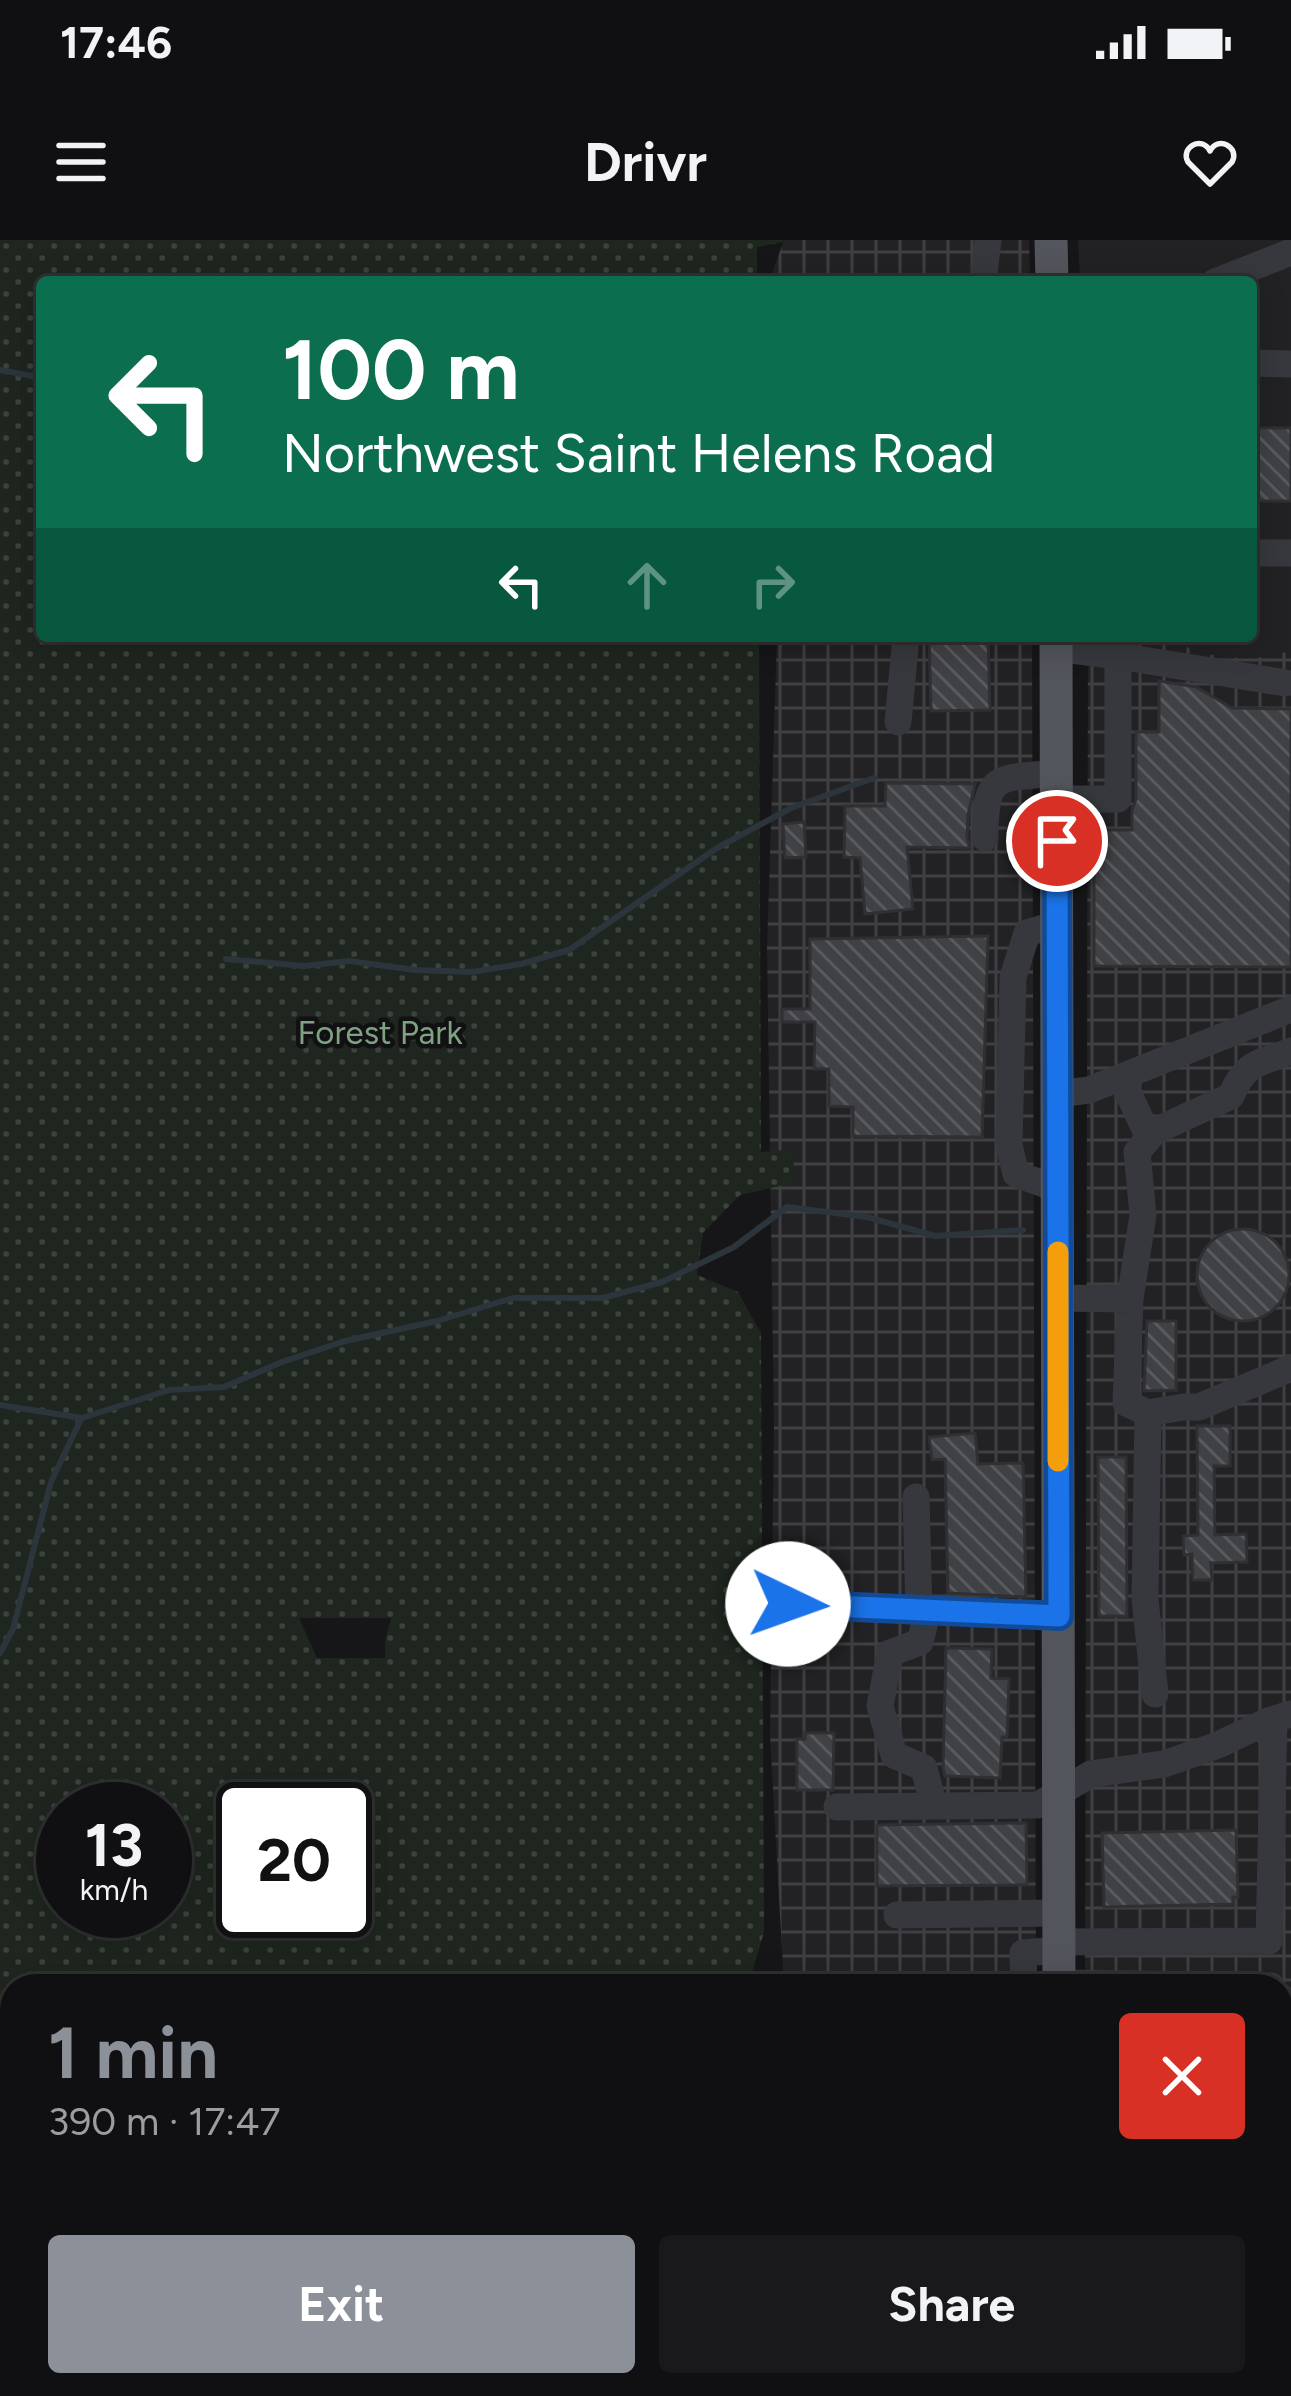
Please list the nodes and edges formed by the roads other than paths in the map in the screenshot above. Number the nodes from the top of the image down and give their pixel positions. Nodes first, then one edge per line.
1 (988, 240) edge
2 (1051, 240) edge
3 (1291, 251) edge
4 (983, 276) edge
5 (1052, 276) edge
6 (1230, 276) edge
7 (1257, 363) edge
8 (1291, 364) edge
9 (1257, 553) edge
10 (1291, 553) edge
11 (905, 642) edge
12 (1056, 642) edge
13 (1118, 656) junction
14 (1286, 683) dead end
15 (898, 722) dead end
16 (1057, 786) junction
17 (985, 838) dead end
18 (1058, 924) junction
19 (1291, 1009) edge
20 (1291, 1051) edge
21 (1121, 1077) junction
22 (1058, 1094) junction
23 (1149, 1138) junction
24 (1058, 1189) junction
25 (1059, 1298) junction
26 (1130, 1299) junction
27 (1291, 1368) edge
28 (1148, 1413) junction
29 (916, 1497) dead end
30 (788, 1604) dead end
31 (923, 1610) junction
32 (1059, 1616) junction
33 (1155, 1694) dead end
34 (1282, 1717) edge
35 (1059, 1790) junction
36 (934, 1806) junction
37 (837, 1807) dead end
38 (897, 1915) dead end
39 (1280, 1941) edge
40 (1059, 1955) edge
41 (1024, 1974) edge
42 (1189, 1974) edge

1 - 4 street
2 - 5 main road
3 - 6 street
7 - 8 street
9 - 10 street
11 - 15 street
12 - 13 street
12 - 16 main road
13 - 14 street
13 - 16 street
16 - 17 street
16 - 18 main road
18 - 22 main road
18 - 24 street
19 - 21 street
20 - 23 street
21 - 22 street
21 - 23 street
22 - 24 main road
23 - 26 street
24 - 25 main road
25 - 26 street
25 - 32 main road
26 - 28 street
27 - 28 street
28 - 33 street
29 - 31 street
30 - 31 street
31 - 32 street
31 - 36 street
32 - 35 main road
34 - 35 street
34 - 39 street
35 - 36 street
35 - 40 main road
36 - 37 street
38 - 40 street
39 - 40 street
40 - 41 street
40 - 42 street

